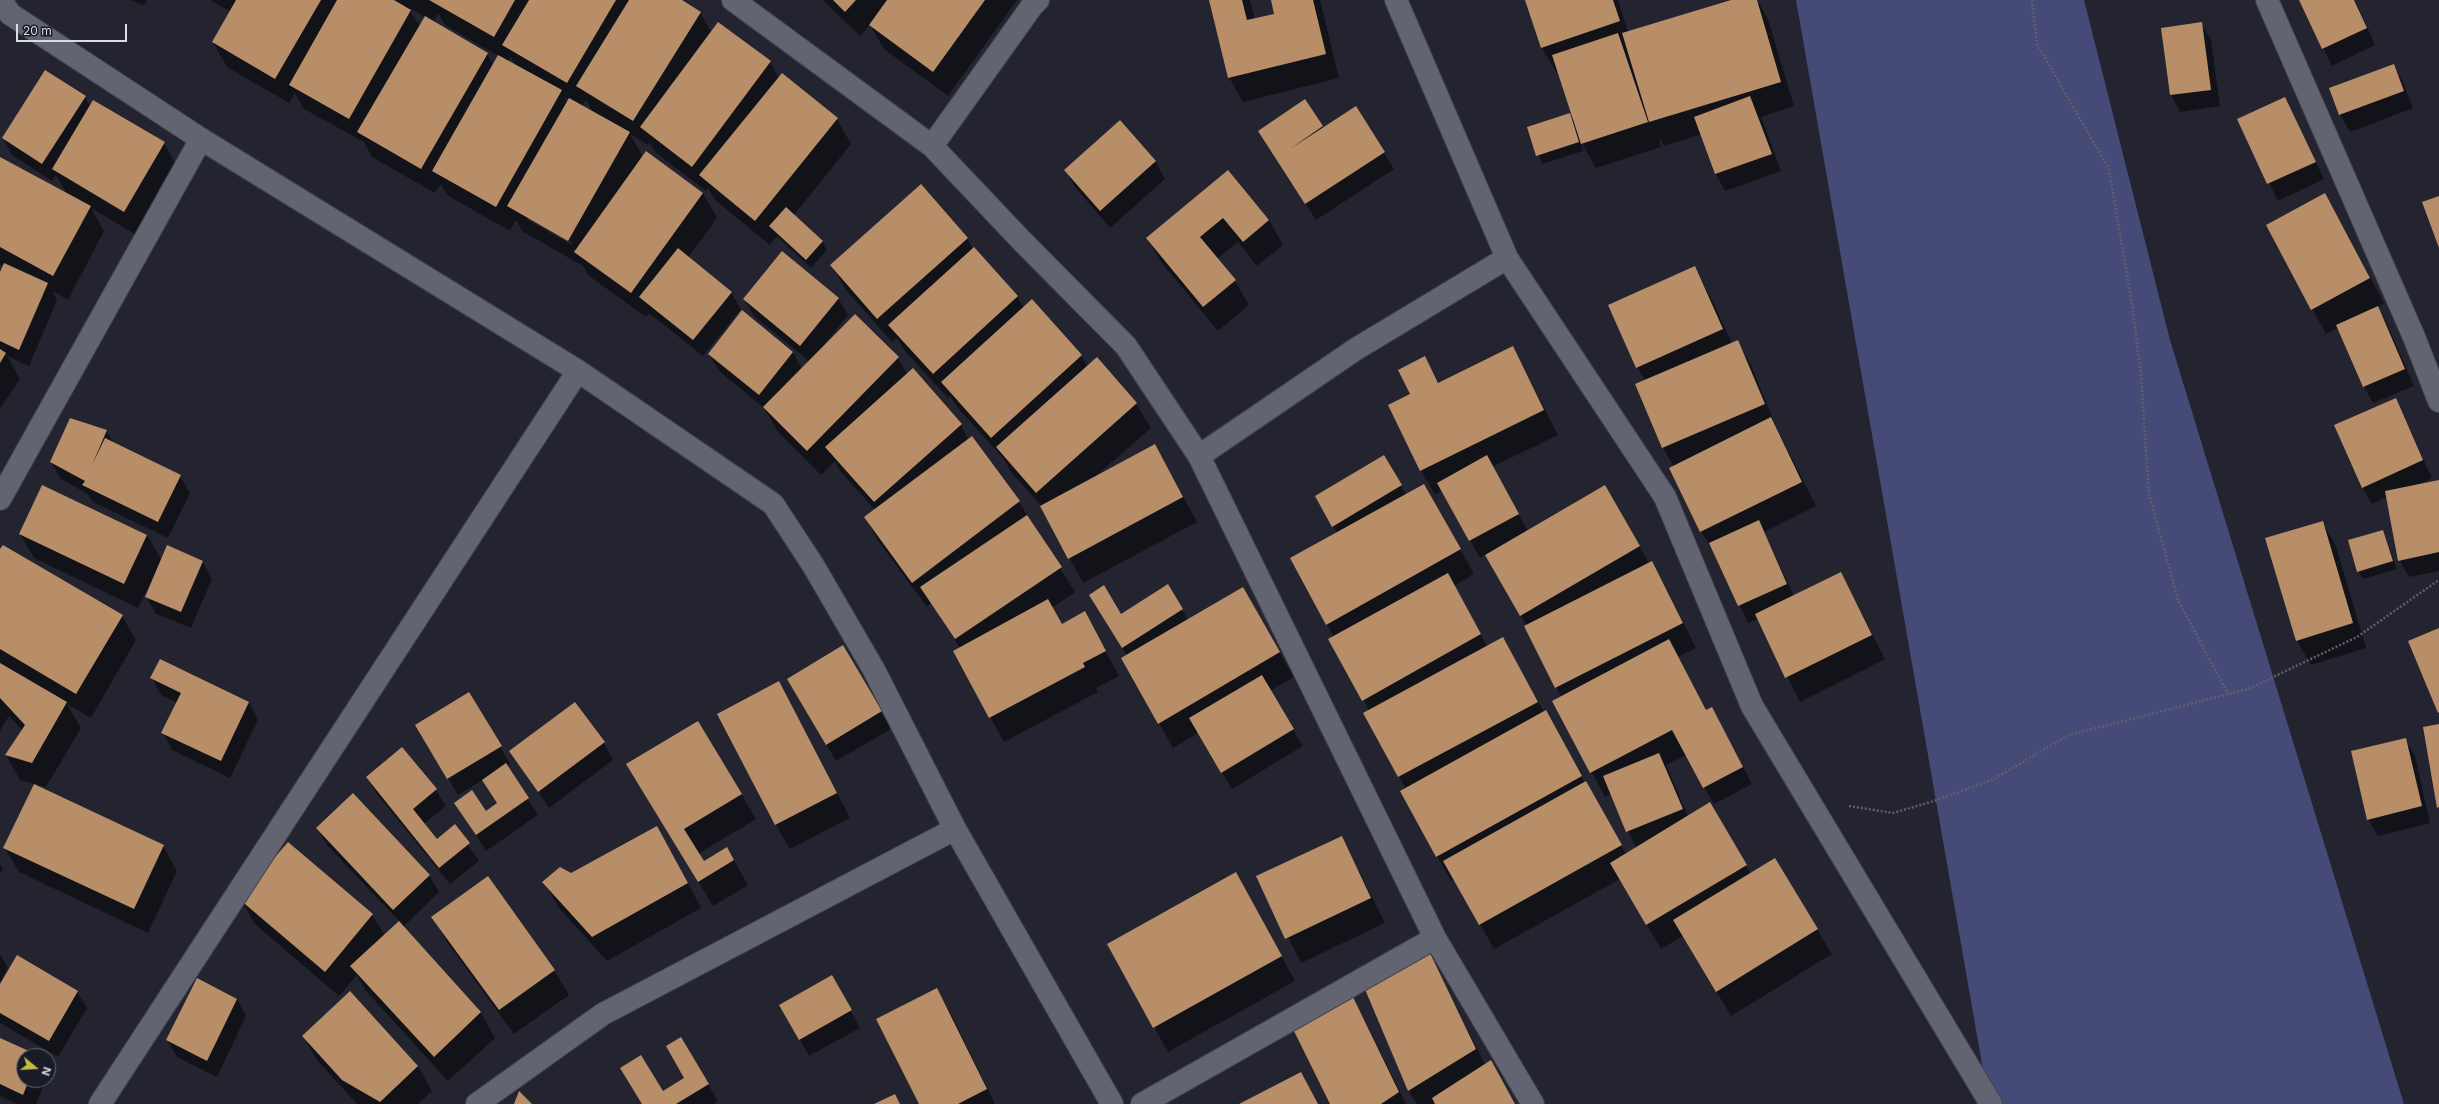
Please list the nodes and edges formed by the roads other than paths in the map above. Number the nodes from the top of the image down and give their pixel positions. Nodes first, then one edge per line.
1 (1, 0) edge
2 (733, 0) edge
3 (1038, 0) edge
4 (1396, 0) edge
5 (2267, 0) edge
6 (201, 139) junction
7 (932, 146) junction
8 (1507, 258) junction
9 (578, 371) junction
10 (2439, 401) edge
11 (1199, 456) junction
12 (0, 499) edge
13 (955, 829) junction
14 (1435, 938) junction
15 (100, 1104) edge
16 (477, 1104) edge
17 (1112, 1104) edge
18 (1142, 1104) edge
19 (1533, 1104) edge
20 (1991, 1104) edge

1 - 6 street
2 - 7 street
3 - 7 street
4 - 8 street
5 - 10 street
6 - 9 street
6 - 12 street
7 - 11 street
8 - 11 street
8 - 20 street
9 - 13 street
9 - 15 street
11 - 14 street
13 - 16 street
13 - 17 street
14 - 18 street
14 - 19 street

